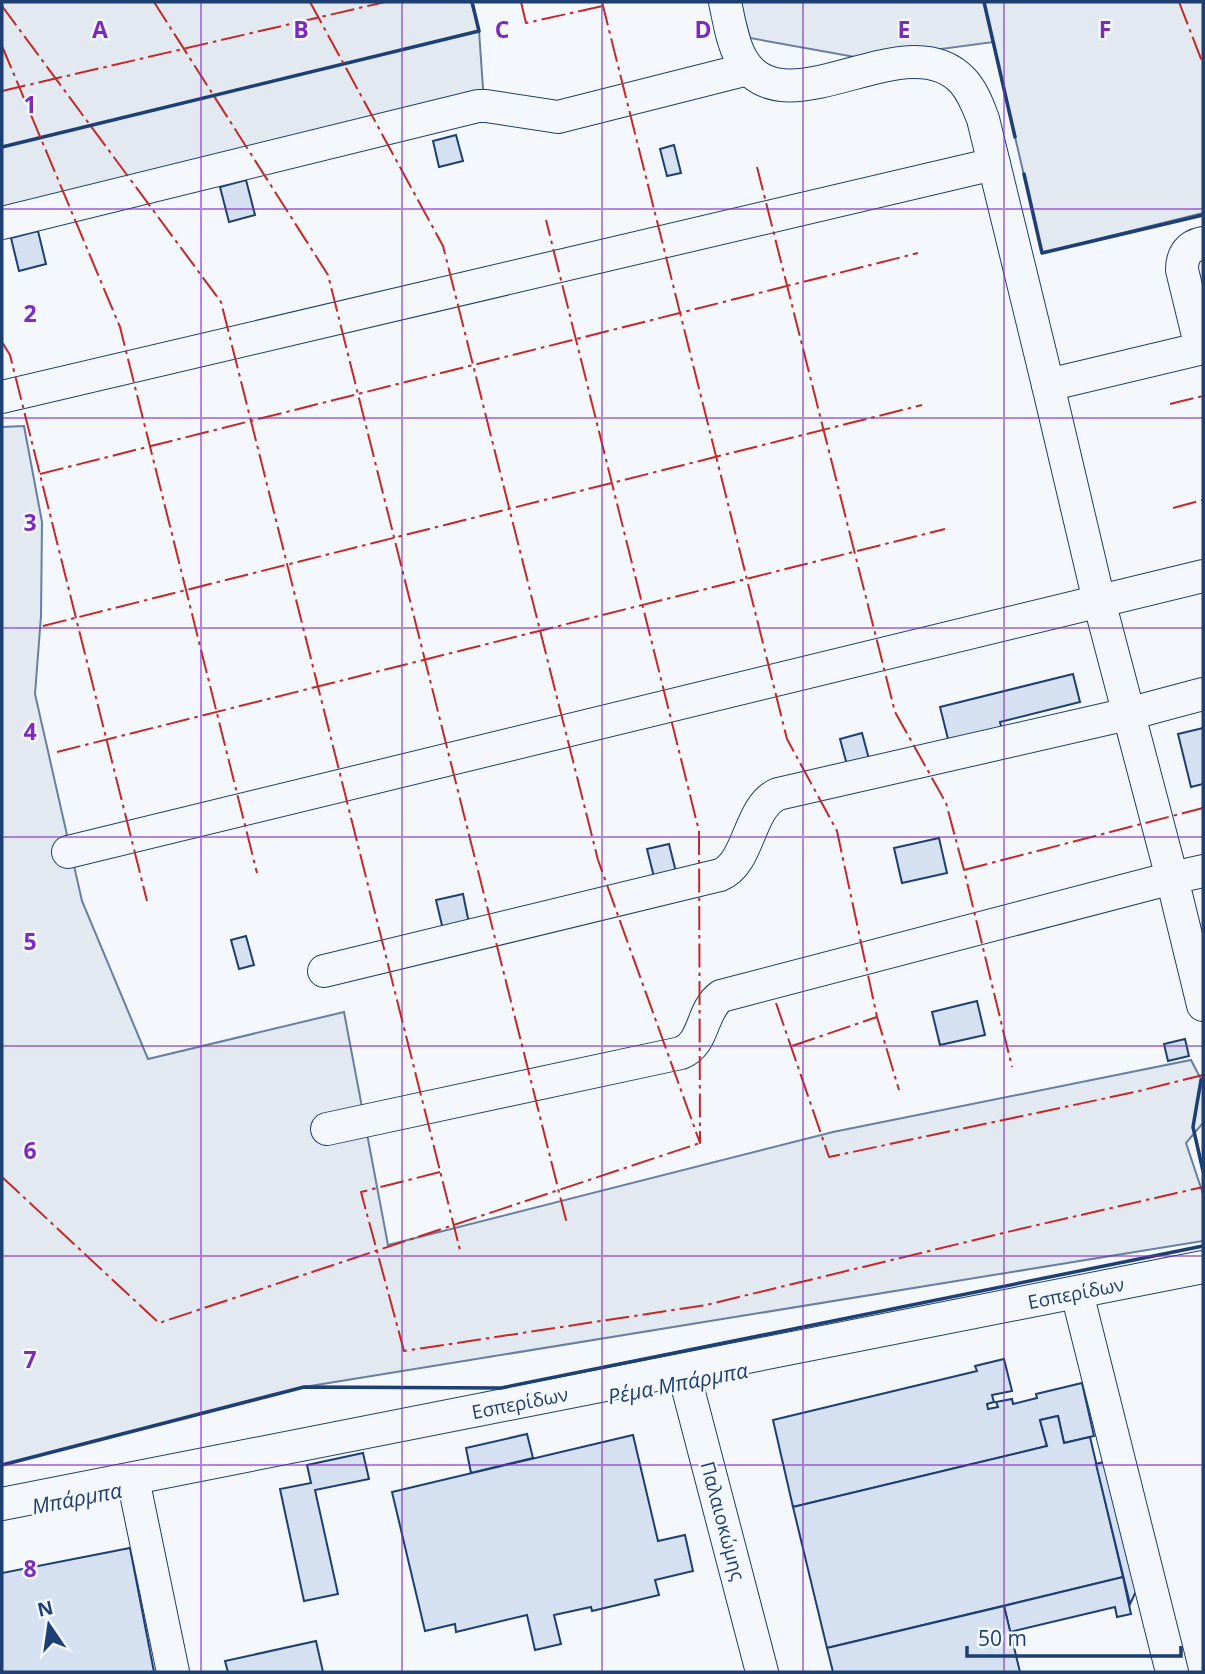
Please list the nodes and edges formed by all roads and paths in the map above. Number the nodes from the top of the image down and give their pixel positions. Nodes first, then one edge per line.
1 (725, 2) edge
2 (748, 69) junction
3 (994, 164) junction
4 (2, 223) edge
5 (1203, 243) edge
6 (1202, 348) edge
7 (1048, 385) junction
8 (2, 397) edge
9 (1203, 576) edge
10 (1099, 601) junction
11 (1203, 694) edge
12 (1128, 713) junction
13 (68, 852) dead end
14 (1203, 871) edge
15 (1172, 878) junction
16 (324, 971) dead end
17 (1203, 1005) edge
18 (327, 1129) dead end
19 (1203, 1266) edge
20 (1077, 1293) junction
21 (683, 1370) junction
22 (133, 1479) junction
23 (2, 1504) edge
24 (173, 1672) edge
25 (762, 1672) edge
26 (1172, 1672) edge

1 - 2 street
2 - 3 street
2 - 4 street
3 - 7 street
3 - 8 street
5 - 6 street
6 - 7 street
7 - 10 street
9 - 10 street
10 - 12 street
10 - 13 street
11 - 12 street
12 - 15 street
12 - 16 street
14 - 15 street
15 - 17 street
15 - 18 street
19 - 20 street, Εσπερίδων
20 - 21 street, Εσπερίδων
20 - 26 street
21 - 22 street, Εσπερίδων
21 - 25 street, Παλαιοκώμης
22 - 23 street, Εσπερίδων
22 - 24 street

